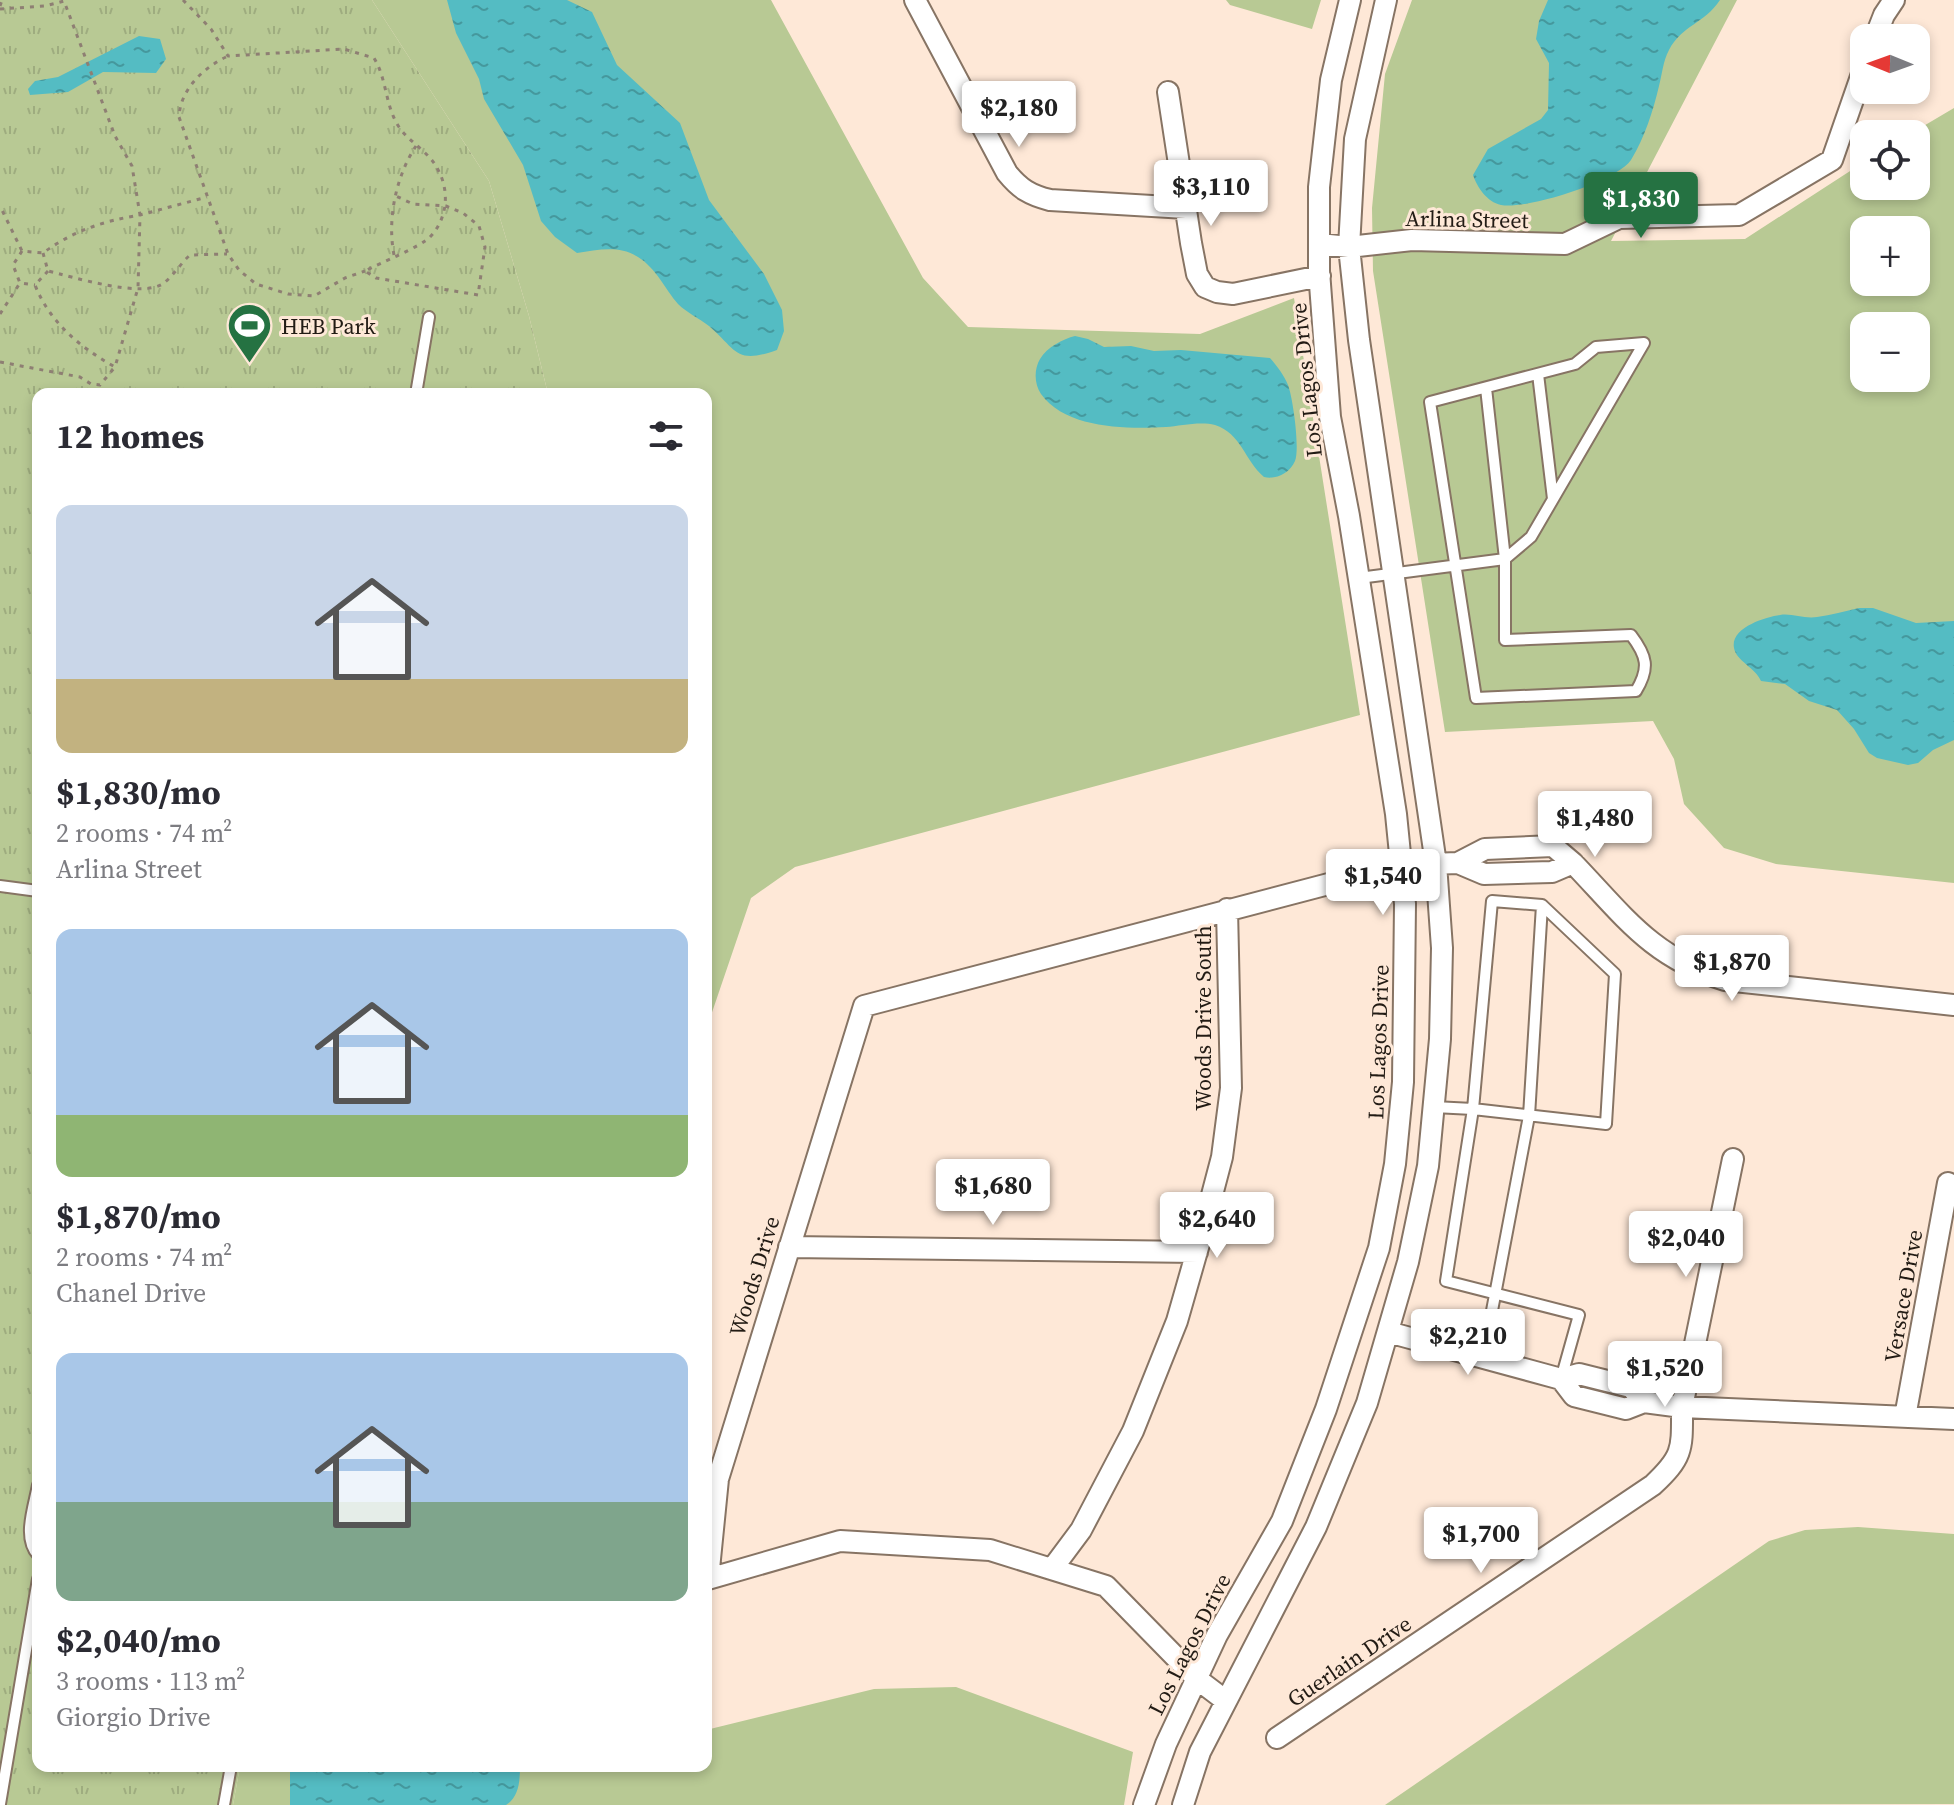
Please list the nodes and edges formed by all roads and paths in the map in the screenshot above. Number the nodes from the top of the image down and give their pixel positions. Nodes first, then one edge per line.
1 (2, 0) edge
2 (66, 0) edge
3 (183, 0) edge
4 (915, 0) edge
5 (1350, 0) edge
6 (1386, 0) edge
7 (1894, 0) edge
8 (0, 8) edge
9 (1880, 24) edge
10 (228, 56) junction
11 (1168, 92) dead end
12 (1851, 104) edge
13 (416, 146) junction
14 (396, 196) junction
15 (207, 197) junction
16 (0, 206) edge
17 (446, 206) junction
18 (1186, 208) junction
19 (140, 215) junction
20 (1319, 244) junction
21 (1349, 247) junction
22 (22, 251) junction
23 (43, 253) junction
24 (228, 254) junction
25 (394, 255) junction
26 (48, 271) junction
27 (365, 271) junction
28 (1320, 276) junction
29 (20, 283) junction
30 (35, 285) junction
31 (138, 288) junction
32 (0, 314) edge
33 (429, 317) dead end
34 (0, 362) edge
35 (115, 367) junction
36 (1538, 374) junction
37 (417, 388) edge
38 (1486, 388) junction
39 (1553, 499) junction
40 (1505, 559) junction
41 (1455, 565) junction
42 (1394, 573) junction
43 (1359, 578) junction
44 (1436, 864) junction
45 (1401, 865) junction
46 (0, 886) edge
47 (32, 890) edge
48 (1542, 905) junction
49 (1227, 909) junction
50 (1954, 1005) edge
51 (1434, 1107) junction
52 (1473, 1109) junction
53 (1529, 1116) junction
54 (1733, 1159) dead end
55 (1948, 1183) dead end
56 (789, 1247) junction
57 (1197, 1252) junction
58 (1495, 1294) junction
59 (1388, 1332) junction
60 (1483, 1359) junction
61 (1561, 1379) junction
62 (1605, 1381) junction
63 (1644, 1402) junction
64 (1601, 1403) junction
65 (1682, 1407) junction
66 (1905, 1417) junction
67 (1954, 1419) edge
68 (712, 1539) edge
69 (1052, 1569) junction
70 (712, 1578) edge
71 (32, 1615) edge
72 (1197, 1679) junction
73 (1226, 1701) junction
74 (1277, 1738) dead end
75 (230, 1772) edge
76 (0, 1804) edge
77 (224, 1805) edge
78 (1144, 1805) edge
79 (1183, 1805) edge

1 - 8 path
2 - 8 path
2 - 19 path
3 - 10 path
4 - 18 street
5 - 20 street, Los Lagos Drive
6 - 21 street
7 - 9 street
10 - 13 path
10 - 15 path
11 - 18 street
12 - 21 street, Arlina Street
13 - 14 path
13 - 17 path
14 - 17 path
14 - 25 path
15 - 19 path
15 - 24 path
16 - 22 path
17 - 25 path
17 - 27 path
18 - 28 street
19 - 23 path
19 - 31 path
20 - 21 street, Arlina Street
20 - 28 street, Los Lagos Drive
21 - 42 street
22 - 23 path
22 - 29 path
23 - 26 path
24 - 27 path
24 - 31 path
25 - 27 path
26 - 30 path
26 - 31 path
28 - 43 street, Los Lagos Drive
29 - 30 path
29 - 32 path
30 - 35 path
31 - 35 path
33 - 37 lane
34 - 35 path
36 - 38 lane
36 - 39 lane
36 - 39 lane
38 - 40 lane
38 - 41 lane
39 - 40 lane
40 - 41 lane
40 - 41 lane
41 - 42 lane
42 - 43 lane
42 - 44 street
43 - 45 street, Los Lagos Drive
44 - 45 street, Woods Drive
44 - 50 street, Woods Drive
44 - 51 street
45 - 49 street, Woods Drive
45 - 72 street, Los Lagos Drive
46 - 47 lane
48 - 52 lane
48 - 53 lane
48 - 53 lane
49 - 56 street, Woods Drive
49 - 57 street, Woods Drive South
51 - 52 lane
51 - 59 street
52 - 53 lane
52 - 58 lane
53 - 58 lane
54 - 65 street, Guerlain Drive
55 - 66 street, Versace Drive
56 - 57 street
56 - 68 street, Woods Drive
57 - 69 street, Woods Drive South
58 - 60 lane
58 - 61 lane
59 - 60 street
59 - 73 street
60 - 61 street
61 - 62 street
61 - 64 street
62 - 63 street
62 - 64 street
63 - 64 street
63 - 65 street
65 - 66 street
65 - 74 street, Guerlain Drive
66 - 67 street
69 - 70 street, Woods Drive
69 - 72 street, Woods Drive
71 - 76 lane
72 - 73 street, Woods Drive
72 - 78 street, Los Lagos Drive
73 - 79 street
75 - 77 lane

